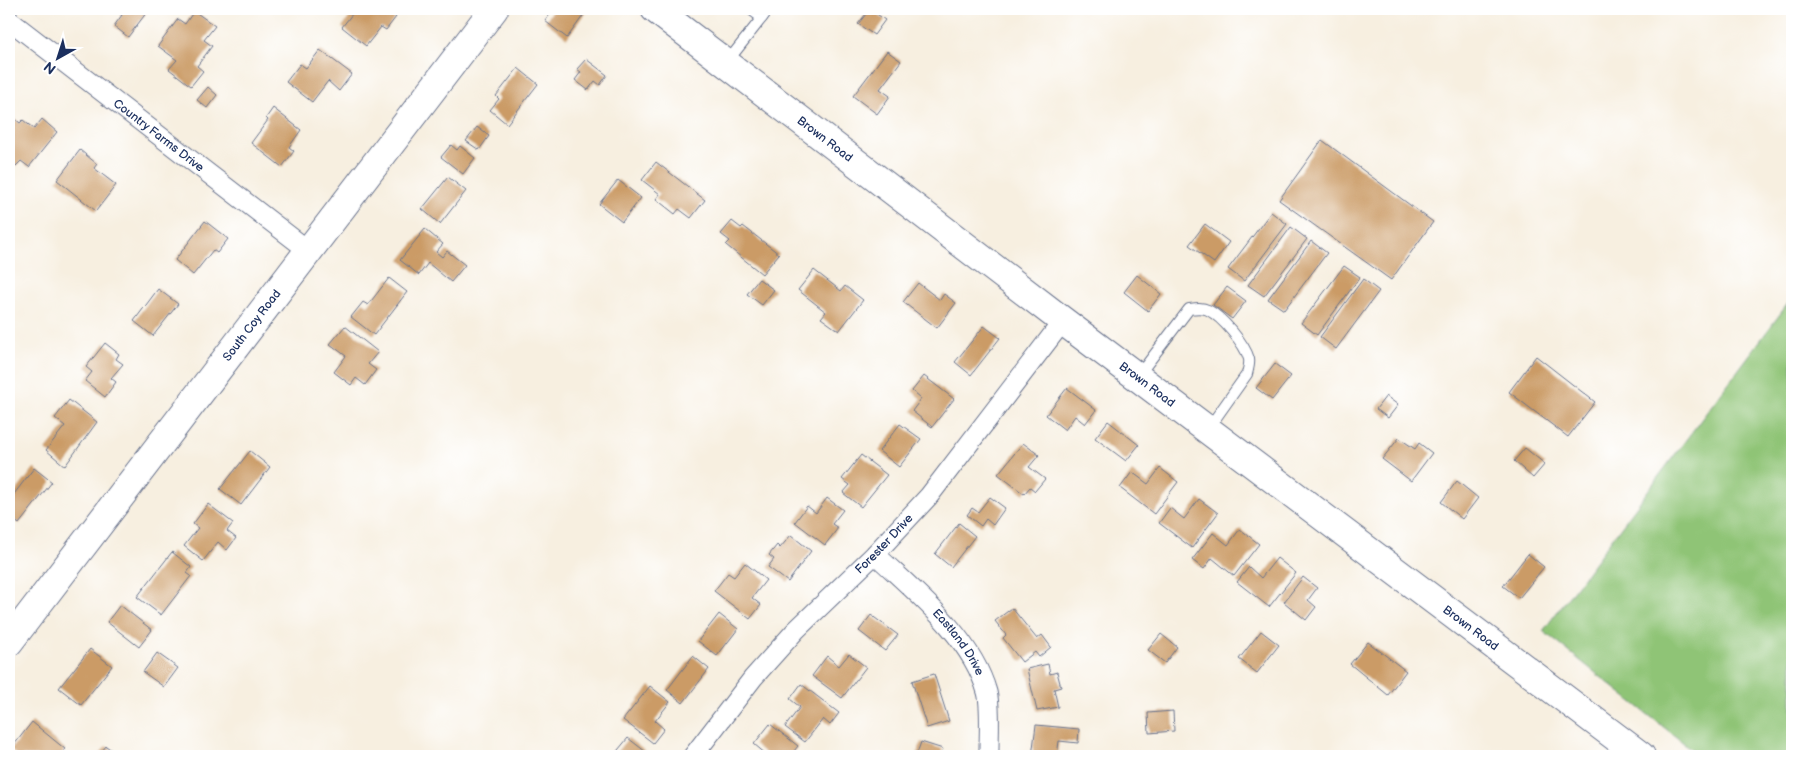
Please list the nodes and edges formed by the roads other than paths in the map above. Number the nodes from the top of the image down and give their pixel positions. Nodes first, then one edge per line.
1 (494, 9) edge
2 (655, 9) edge
3 (750, 9) edge
4 (769, 9) edge
5 (762, 18) junction
6 (9, 20) edge
7 (726, 63) junction
8 (309, 250) junction
9 (1063, 320) junction
10 (1137, 377) junction
11 (1208, 430) junction
12 (875, 554) junction
13 (9, 642) edge
14 (693, 756) edge
15 (988, 756) edge
16 (1641, 756) edge

1 - 8 street, South Coy Road
2 - 7 street, Brown Road
3 - 5 lane
4 - 5 lane
5 - 7 lane
6 - 8 street, Country Farms Drive
7 - 9 street, Brown Road
8 - 13 street, South Coy Road
9 - 10 street, Brown Road
9 - 12 street, Forester Drive
10 - 11 street, Brown Road
10 - 11 lane
11 - 16 street, Brown Road
12 - 14 street, Forester Drive
12 - 15 street, Eastland Drive

